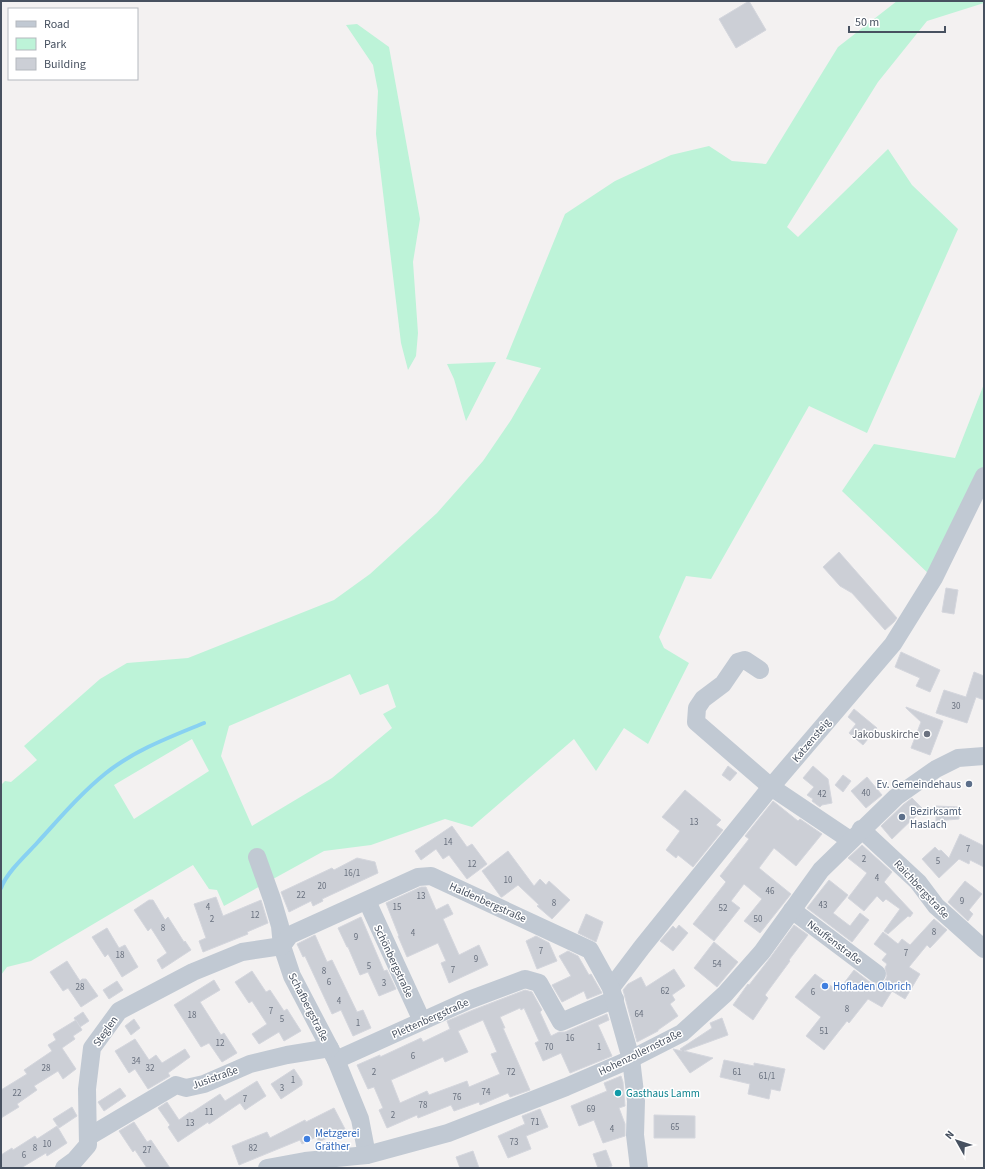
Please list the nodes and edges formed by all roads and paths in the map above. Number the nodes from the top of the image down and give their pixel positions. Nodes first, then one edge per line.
1 (984, 476) edge
2 (760, 670) dead end
3 (984, 756) edge
4 (771, 787) junction
5 (856, 834) junction
6 (257, 857) dead end
7 (367, 901) junction
8 (792, 910) junction
9 (282, 946) junction
10 (984, 949) edge
11 (877, 974) dead end
12 (613, 994) junction
13 (422, 1021) junction
14 (333, 1054) junction
15 (631, 1059) junction
16 (88, 1137) junction
17 (367, 1155) junction
18 (64, 1168) edge
19 (267, 1168) edge
20 (639, 1168) edge

1 - 4 street, Katzensteig
2 - 4 street, Raichbergstraße
3 - 5 street, Hohenzollernstraße
4 - 5 street, Raichbergstraße
4 - 12 street, Katzensteig
5 - 8 street, Hohenzollernstraße
5 - 10 street, Raichbergstraße
6 - 9 street, Schafbergstraße
7 - 9 street, Haldenbergstraße
7 - 12 street, Haldenbergstraße
7 - 13 street, Schönbergstraße
8 - 11 street, Neuffenstraße
8 - 15 street, Hohenzollernstraße
9 - 14 street, Schafbergstraße
9 - 16 street, Steglen
12 - 13 street, Plettenbergstraße
12 - 15 street, Haldenbergstraße
13 - 14 street, Plettenbergstraße
14 - 16 street, Jusistraße
14 - 17 street, Schafbergstraße
15 - 17 street, Hohenzollernstraße
15 - 20 street, Haldenbergstraße
16 - 18 street, Steglen
17 - 19 street, Hohenzollernstraße

